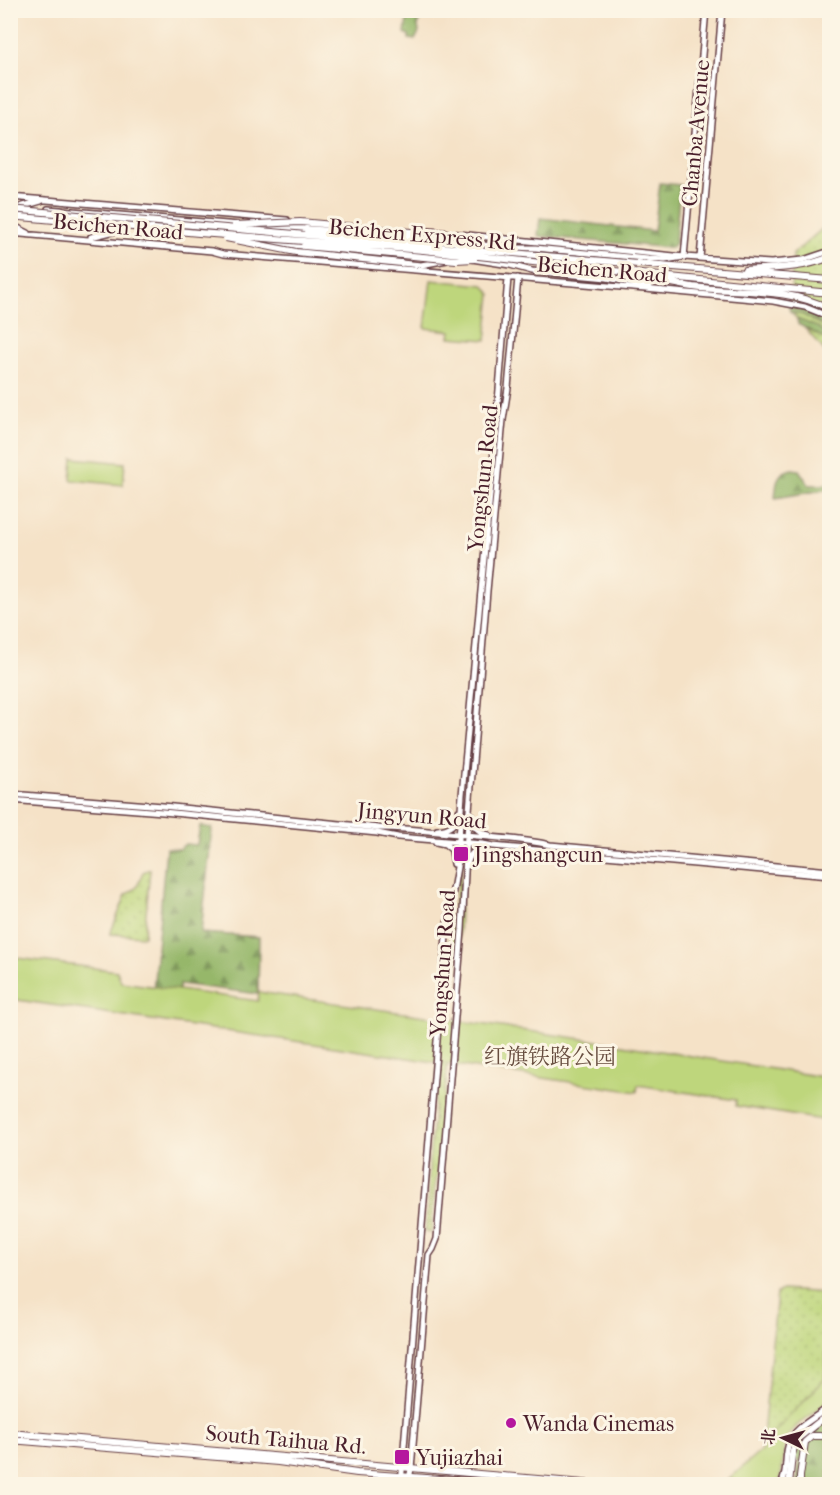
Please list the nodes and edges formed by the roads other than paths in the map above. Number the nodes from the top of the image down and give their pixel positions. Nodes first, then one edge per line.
1 (706, 10) edge
2 (722, 10) edge
3 (10, 197) edge
4 (45, 200) junction
5 (91, 204) junction
6 (10, 207) edge
7 (20, 207) junction
8 (112, 214) junction
9 (10, 217) edge
10 (10, 224) edge
11 (200, 225) junction
12 (254, 226) junction
13 (123, 229) junction
14 (10, 233) edge
15 (199, 233) junction
16 (422, 233) joint
17 (30, 235) junction
18 (86, 239) junction
19 (252, 239) junction
20 (462, 242) junction
21 (499, 251) junction
22 (830, 251) edge
23 (684, 257) junction
24 (830, 257) edge
25 (461, 258) junction
26 (700, 258) junction
27 (504, 259) junction
28 (401, 263) joint
29 (762, 272) junction
30 (830, 275) edge
31 (792, 277) junction
32 (508, 278) junction
33 (518, 278) junction
34 (660, 278) junction
35 (830, 280) edge
36 (765, 286) junction
37 (682, 292) junction
38 (830, 293) edge
39 (830, 307) edge
40 (830, 317) edge
41 (10, 794) edge
42 (471, 794) junction
43 (462, 795) junction
44 (10, 800) edge
45 (424, 831) junction
46 (463, 838) junction
47 (502, 838) junction
48 (420, 839) junction
49 (493, 846) junction
50 (830, 871) edge
51 (830, 876) edge
52 (454, 885) junction
53 (464, 894) junction
54 (830, 1405) edge
55 (830, 1413) edge
56 (10, 1433) edge
57 (830, 1439) edge
58 (10, 1440) edge
59 (402, 1467) junction
60 (411, 1468) junction
61 (405, 1476) junction
62 (401, 1485) edge
63 (408, 1485) edge
64 (509, 1485) edge
65 (595, 1485) edge
66 (722, 1485) edge
67 (733, 1485) edge
68 (781, 1485) edge
69 (789, 1485) edge
70 (800, 1485) edge

1 - 23 main road, Chanba Avenue
2 - 26 main road, Chanba Avenue
3 - 4 main road, Beichen Road
4 - 5 main road, Beichen Road
4 - 7 main road
5 - 8 main road
5 - 23 main road, Beichen Road
6 - 7 main road
6 - 11 main road, Beichen Express Rd, bridge
7 - 8 main road
8 - 12 main road
9 - 13 main road
9 - 15 main road, Beichen Express Rd, bridge
10 - 17 main road
11 - 16 main road, bridge
11 - 21 main road, Beichen Express Rd, bridge
12 - 20 main road
12 - 21 main road, bridge
13 - 18 main road
13 - 19 main road
14 - 17 main road, Beichen Road
15 - 27 main road, Beichen Express Rd, bridge
15 - 28 main road, bridge
16 - 20 main road
17 - 18 main road, Beichen Road
18 - 32 main road, Beichen Road
19 - 25 main road
19 - 27 main road, bridge
20 - 23 main road
21 - 29 main road, Beichen Express Rd, bridge
22 - 26 main road, Beichen Road
23 - 26 main road, Beichen Road
24 - 29 main road
25 - 28 main road
25 - 37 main road
27 - 34 main road, Beichen Express Rd, bridge
29 - 31 main road
30 - 31 main road
31 - 35 main road
32 - 33 main road, Beichen Road
32 - 43 main road, Yongshun Road
33 - 37 main road, Beichen Road
33 - 42 main road, Yongshun Road
34 - 36 main road, Beichen Express Rd
34 - 39 main road
36 - 38 main road, Beichen Express Rd
36 - 39 main road
37 - 40 main road, Beichen Road
41 - 45 main road, Jingyun Road
42 - 46 main road, Yongshun Road
42 - 47 main road
43 - 45 main road
43 - 46 main road, Yongshun Road
44 - 48 main road, Jingyun Road
45 - 46 main road, Jingyun Road
46 - 47 main road, Jingyun Road
46 - 48 main road, Jingyun Road
46 - 49 main road, Jingyun Road
46 - 52 main road, Yongshun Road
46 - 53 main road, Yongshun Road
47 - 50 main road, Jingyun Road
48 - 52 main road
49 - 51 main road, Jingyun Road
49 - 53 main road
52 - 59 main road, Yongshun Road
53 - 60 main road, Yongshun Road
54 - 68 main road
55 - 69 main road
56 - 59 main road, South Taihua Rd.
57 - 70 main road
58 - 61 main road, South Taihua Rd.
59 - 60 main road, South Taihua Rd.
59 - 61 main road, Yongshun Road
60 - 61 main road, Yongshun Road
60 - 65 main road, South Taihua Rd.
61 - 62 main road
61 - 63 main road
61 - 64 main road, South Taihua Rd.
66 - 67 main road

